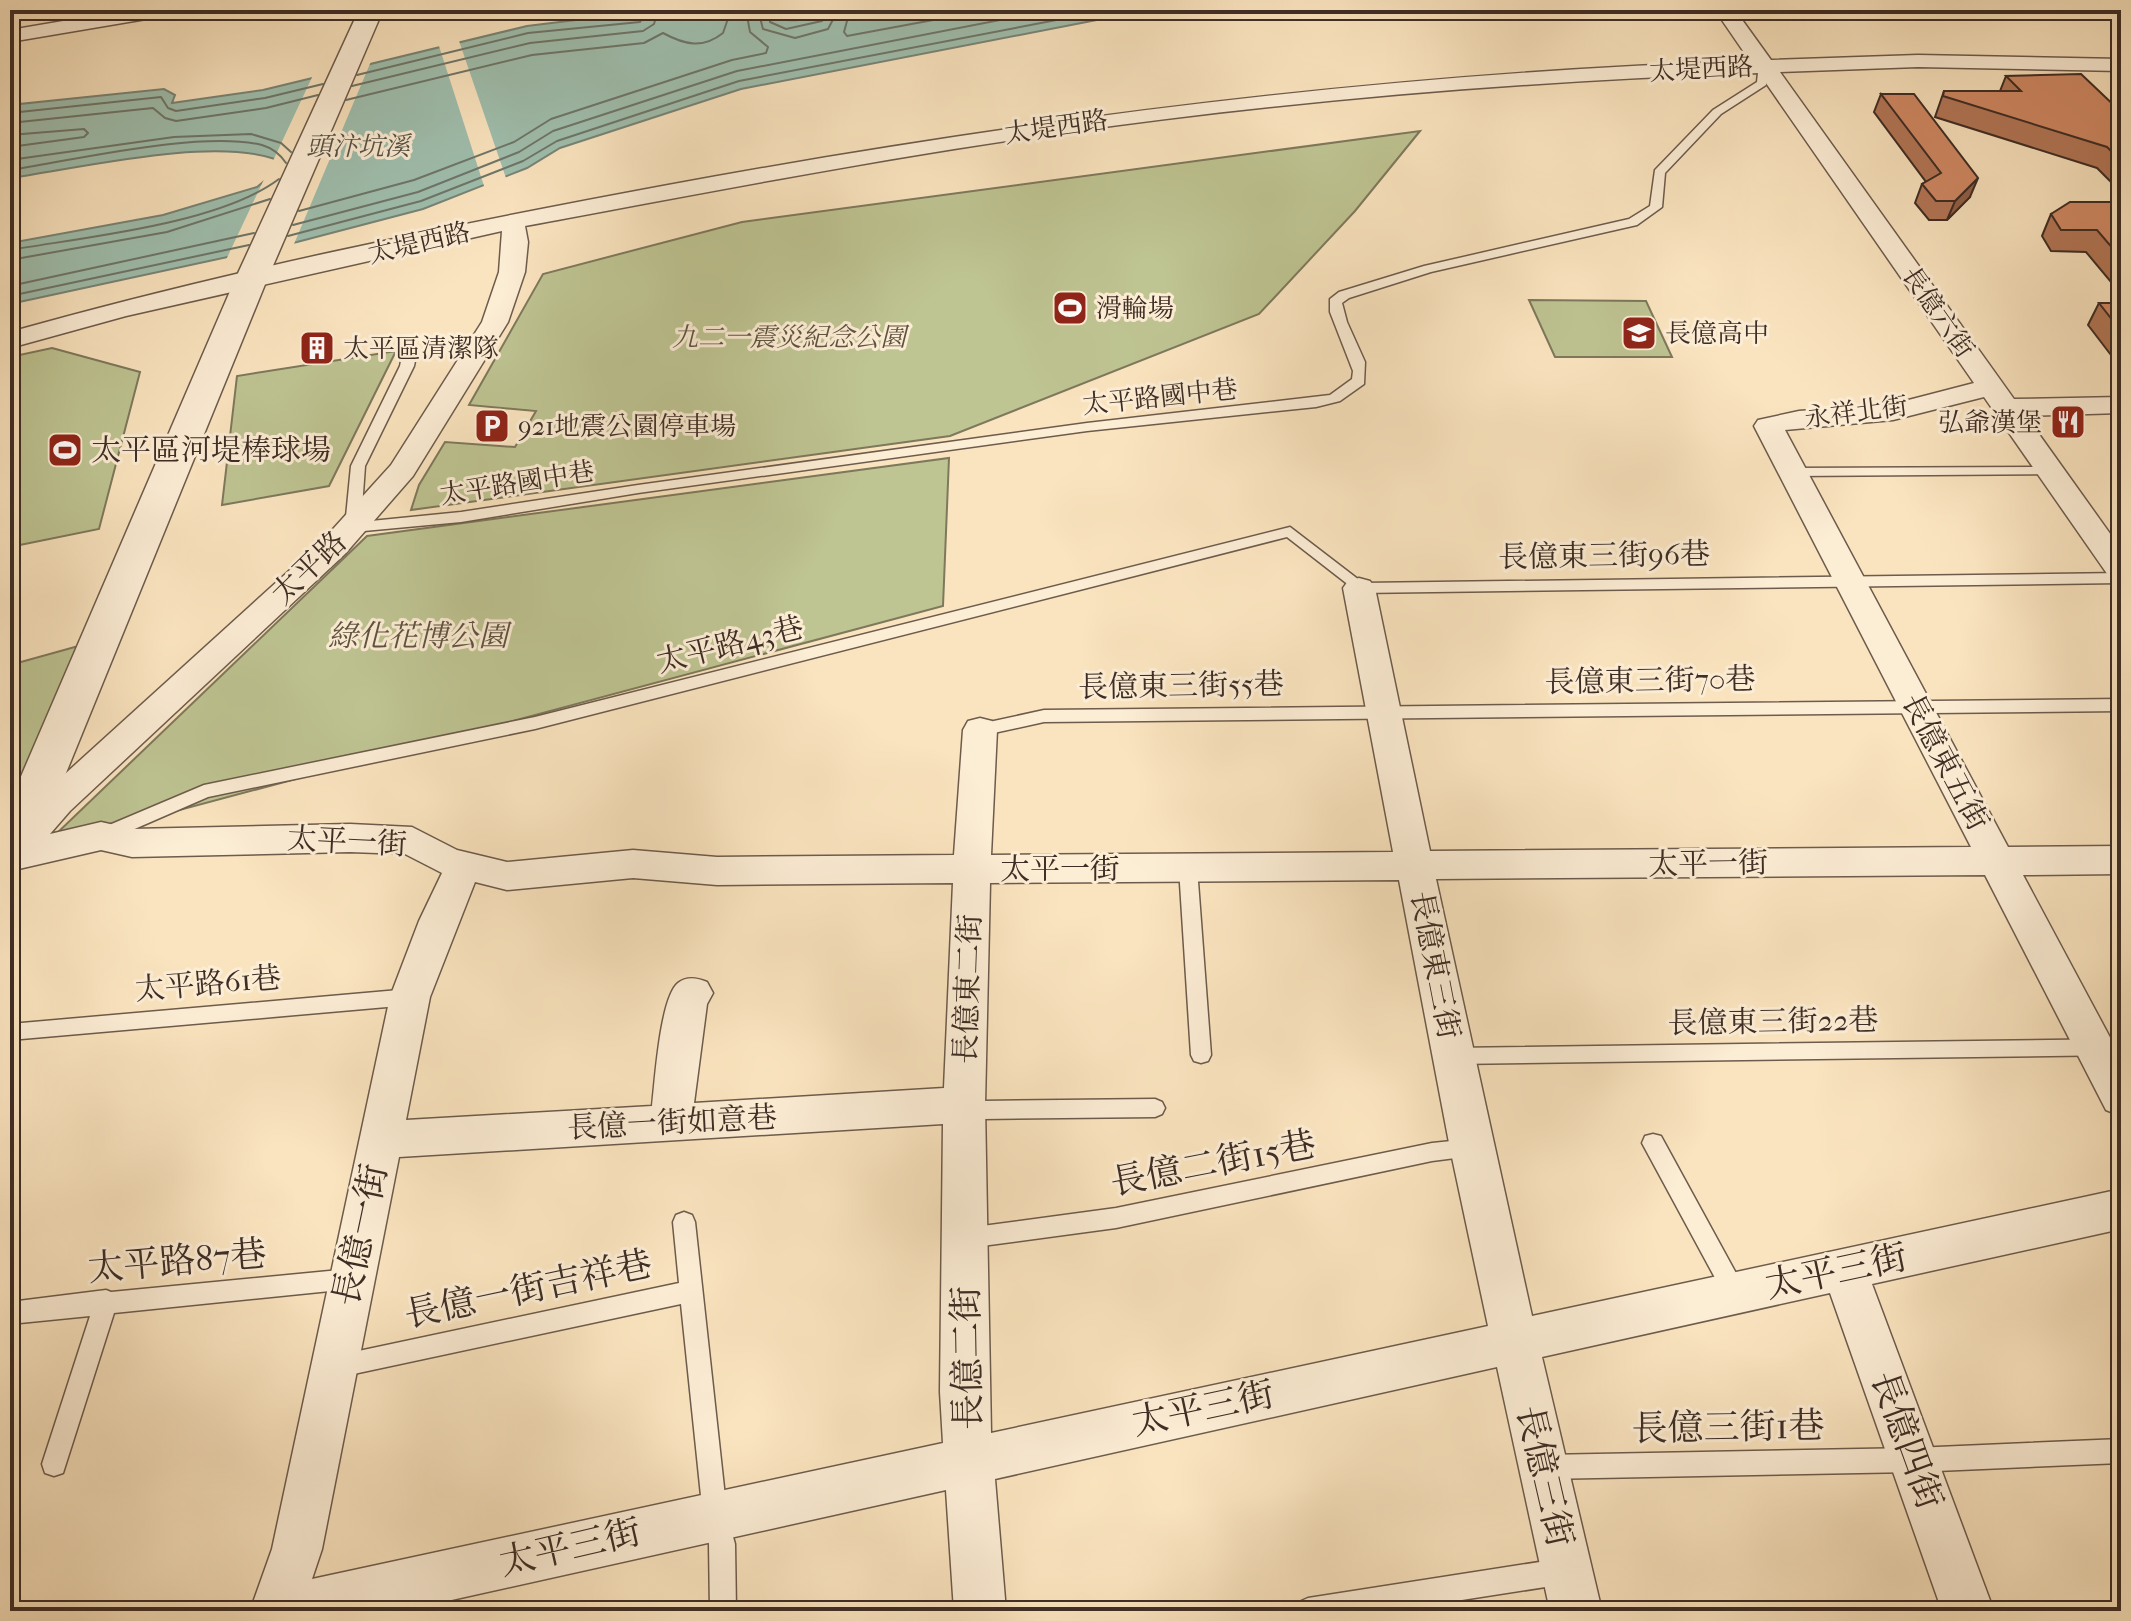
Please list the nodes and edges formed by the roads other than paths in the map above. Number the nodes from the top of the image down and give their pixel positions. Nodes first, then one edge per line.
1 (164, 10) edge
2 (371, 10) edge
3 (1725, 10) edge
4 (10, 36) edge
5 (1759, 59) junction
6 (2121, 65) edge
7 (512, 221) junction
8 (250, 282) junction
9 (10, 340) edge
10 (410, 351) dead end
11 (1998, 398) junction
12 (2121, 405) edge
13 (1768, 426) joint
14 (2052, 471) junction
15 (1793, 472) junction
16 (353, 527) junction
17 (2121, 571) edge
18 (2121, 578) edge
19 (1849, 581) junction
20 (1359, 588) junction
21 (2121, 705) edge
22 (1916, 707) junction
23 (1384, 712) junction
24 (980, 730) joint
25 (101, 836) junction
26 (10, 856) edge
27 (2121, 860) edge
28 (1996, 861) junction
29 (464, 866) junction
30 (1415, 866) junction
31 (1188, 868) junction
32 (972, 869) junction
33 (693, 993) dead end
34 (410, 997) junction
35 (10, 1032) edge
36 (2108, 1047) edge
37 (1201, 1055) dead end
38 (1453, 1056) junction
39 (2121, 1098) edge
40 (964, 1105) junction
41 (1155, 1108) dead end
42 (670, 1123) junction
43 (381, 1140) junction
44 (1653, 1143) dead end
45 (1471, 1148) junction
46 (2121, 1209) edge
47 (684, 1222) dead end
48 (967, 1238) junction
49 (1844, 1269) junction
50 (350, 1279) junction
51 (692, 1291) junction
52 (1735, 1293) junction
53 (106, 1301) junction
54 (10, 1313) edge
55 (1514, 1341) junction
56 (332, 1368) junction
57 (2121, 1451) edge
58 (970, 1459) junction
59 (1914, 1460) junction
60 (54, 1464) dead end
61 (1544, 1467) junction
62 (715, 1515) junction
63 (1572, 1591) edge
64 (276, 1611) edge
65 (285, 1611) edge
66 (723, 1611) edge
67 (980, 1611) edge
68 (1308, 1611) edge
69 (1968, 1611) edge

1 - 4 street
2 - 8 street
3 - 5 street, 長億六街
5 - 6 street, 太堤西路
5 - 7 street, 太堤西路
5 - 11 street, 長億六街
5 - 16 lane, 太平路國中巷
7 - 8 street, 太堤西路
7 - 16 street, 太平路
8 - 9 street, 太堤西路
8 - 26 street
10 - 16 lane
11 - 12 street, 永祥北街
11 - 13 street, 永祥北街
11 - 14 street, 長億六街
13 - 15 street, 長億東五街
14 - 15 lane
14 - 17 street, 長億六街
15 - 19 street, 長億東五街
16 - 26 street, 太平路
18 - 19 lane, 長億東三街96巷
19 - 20 lane, 長億東三街96巷
19 - 22 street, 長億東五街
20 - 23 street, 長億東三街
20 - 25 lane, 太平路43巷
21 - 22 lane, 長億東三街70巷
22 - 23 lane, 長億東三街70巷
22 - 28 street, 長億東五街
23 - 24 lane, 長億東三街55巷
23 - 30 street, 長億東三街
24 - 32 street, 長億東二街
25 - 26 street, 太平一街
25 - 29 street, 太平一街
27 - 28 street, 太平一街
28 - 30 street, 太平一街
28 - 36 street, 長億東五街
29 - 32 street, 太平一街
29 - 34 street, 長億一街
30 - 31 street, 太平一街
30 - 38 street, 長億東三街
31 - 32 street, 太平一街
31 - 37 lane
32 - 40 street, 長億東二街
33 - 42 street
34 - 35 lane, 太平路61巷
34 - 43 street, 長億一街
36 - 38 lane, 長億東三街22巷
36 - 39 street, 長億東五街
38 - 45 street, 長億東三街
40 - 41 lane
40 - 42 street, 長億一街如意巷
40 - 48 street, 長億二街
42 - 43 street, 長億一街如意巷
43 - 50 street, 長億一街
44 - 52 lane
45 - 48 lane, 長億二街15巷
45 - 55 street, 長億東三街
46 - 49 street, 太平三街
47 - 51 lane, 長億一街吉祥巷
48 - 58 street, 長億二街
49 - 52 street, 太平三街
49 - 59 street, 長億四街
50 - 53 lane, 太平路87巷
50 - 56 street, 長億一街
51 - 56 lane, 長億一街吉祥巷
51 - 62 lane, 長億一街吉祥巷
52 - 55 street, 太平三街
53 - 54 lane, 太平路87巷
53 - 60 lane
55 - 58 street, 太平三街
55 - 61 street, 長億三街
56 - 64 street, 長億一街
57 - 59 lane, 長億三街1巷
58 - 62 street, 太平三街
58 - 67 street, 長億二街
59 - 61 lane, 長億三街1巷
59 - 69 street, 長億四街
61 - 63 street, 長億三街
62 - 65 street, 太平三街
62 - 66 lane, 長億一街吉祥巷
63 - 68 lane

